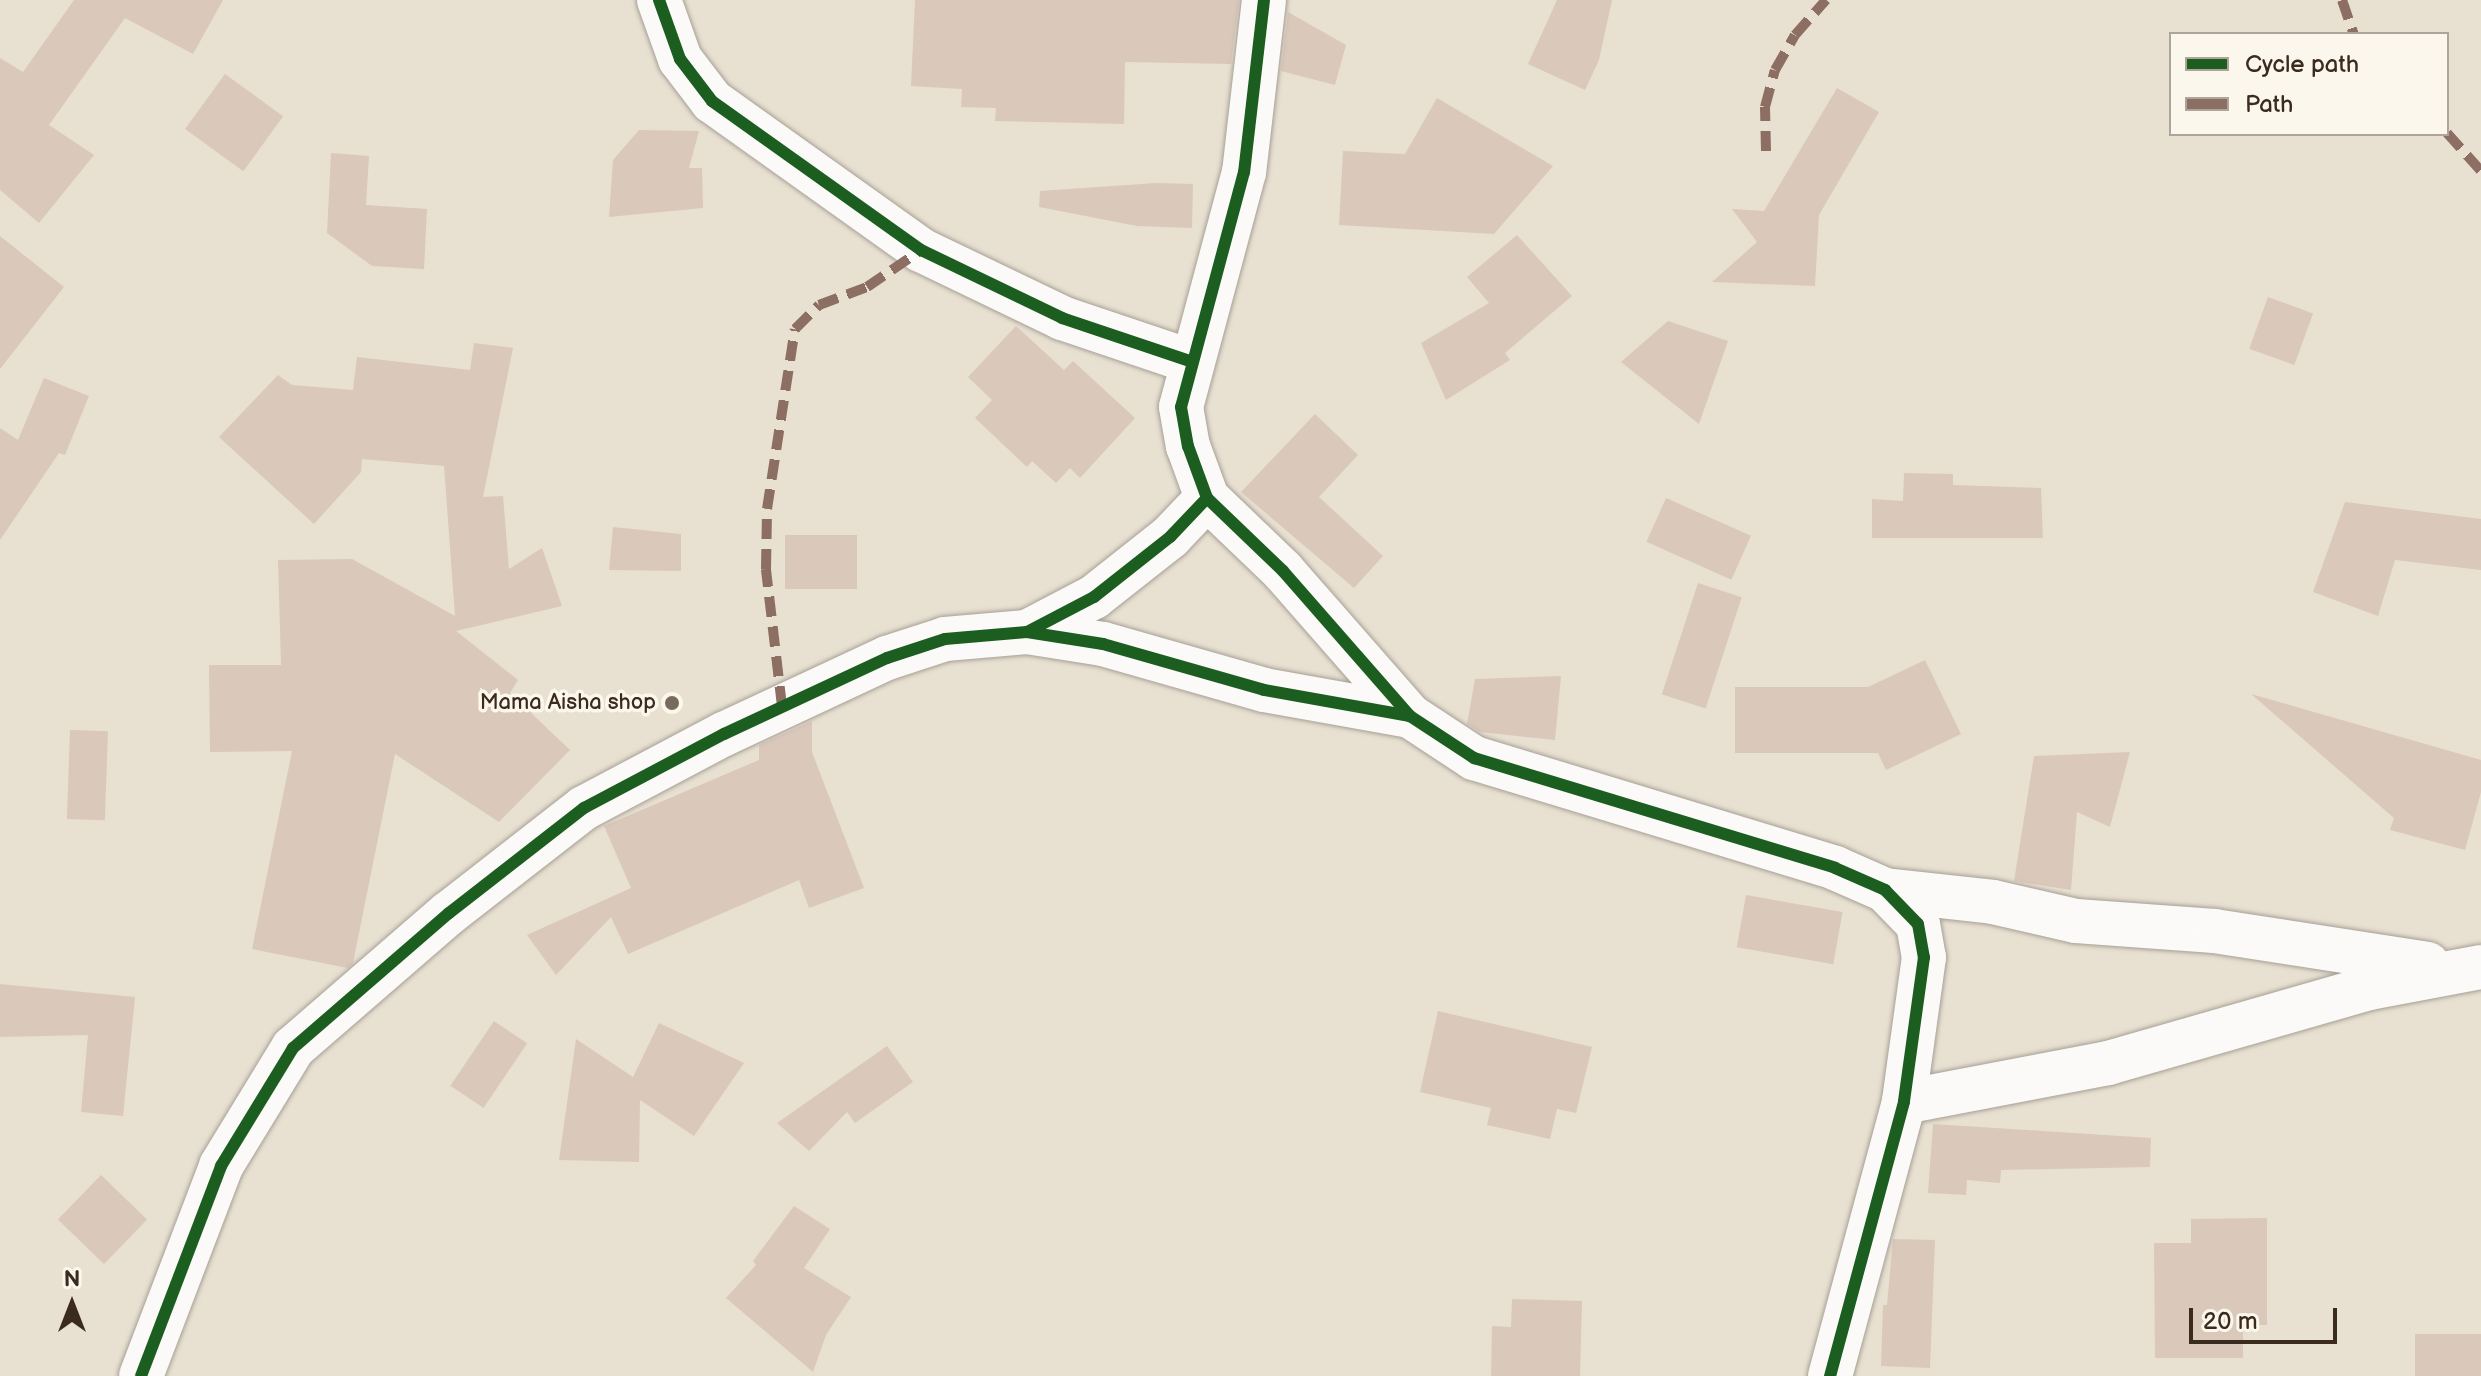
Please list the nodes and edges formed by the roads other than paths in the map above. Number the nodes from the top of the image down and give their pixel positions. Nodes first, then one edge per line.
1 (659, 0) edge
2 (1264, 0) edge
3 (1190, 361) junction
4 (1207, 498) junction
5 (1027, 632) junction
6 (1410, 716) junction
7 (1885, 890) junction
8 (2473, 968) edge
9 (1904, 1102) junction
10 (141, 1376) edge
11 (1830, 1376) edge

1 - 3 street
2 - 3 street
3 - 4 street
4 - 5 street
4 - 6 street
5 - 6 street
5 - 10 street
6 - 7 street
7 - 8 street
7 - 9 street
8 - 9 street
9 - 11 street

